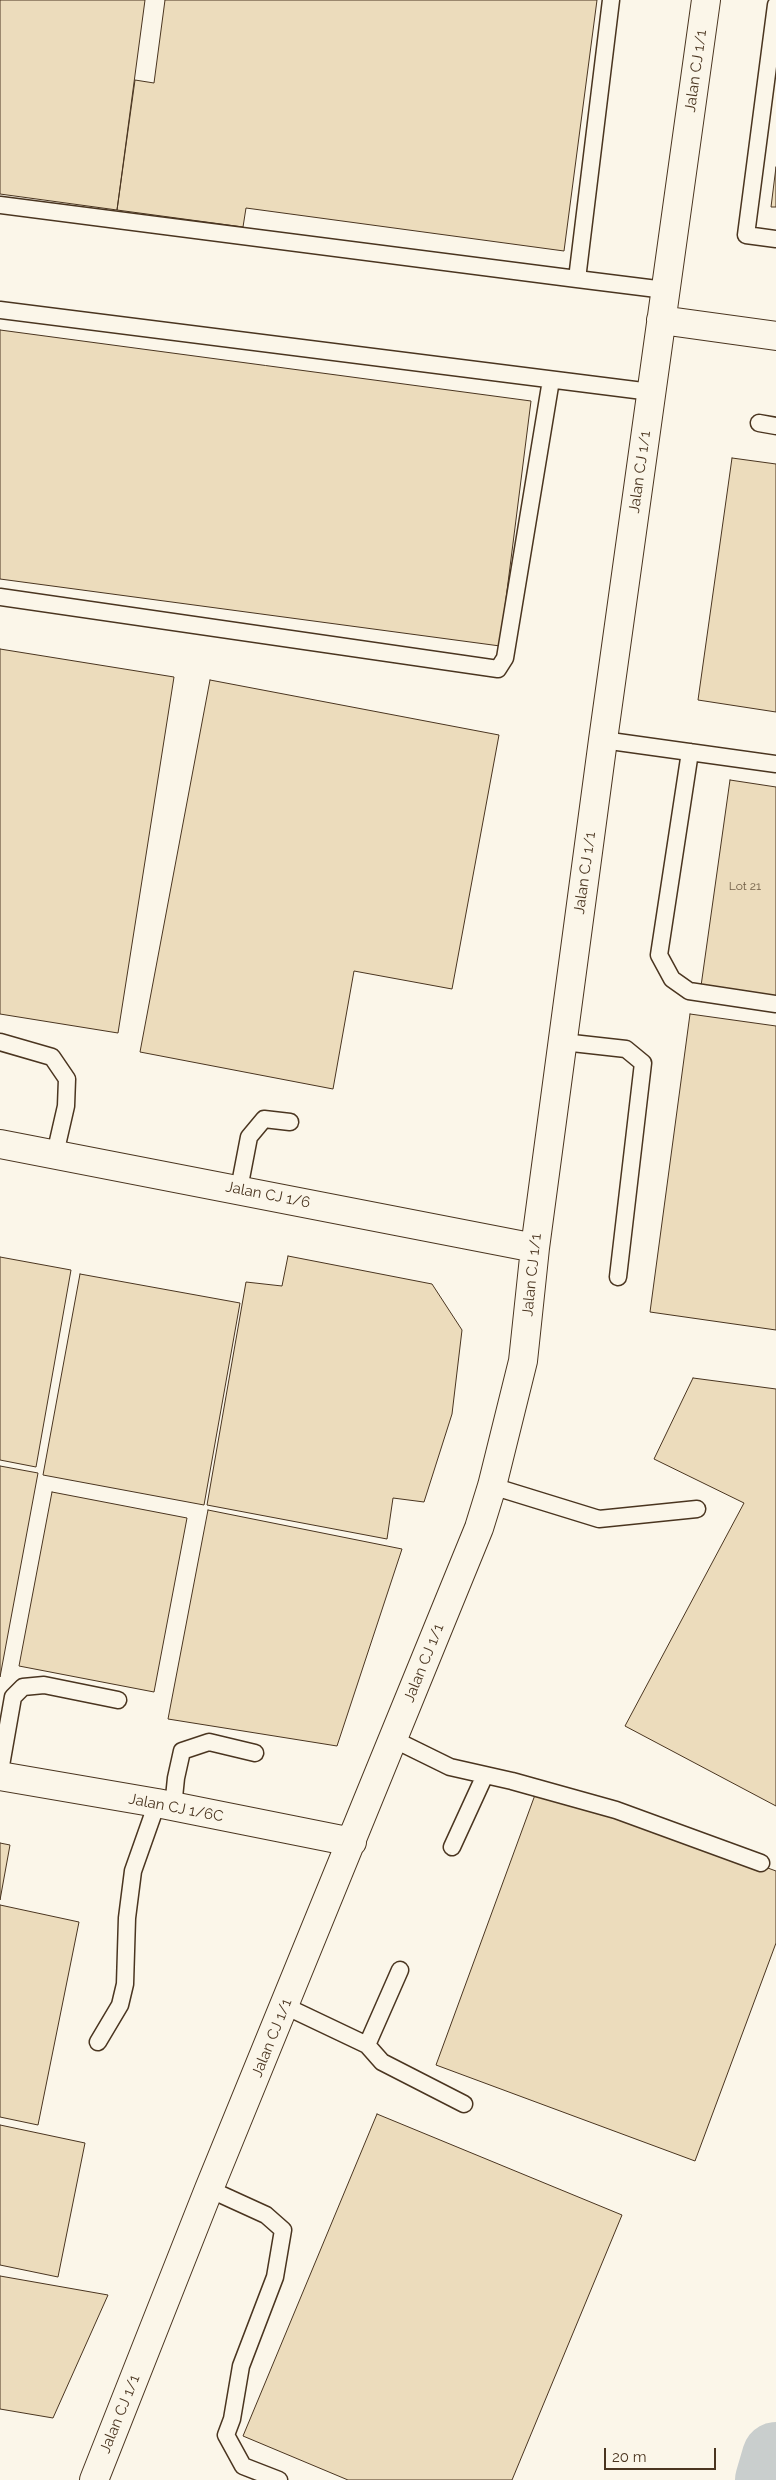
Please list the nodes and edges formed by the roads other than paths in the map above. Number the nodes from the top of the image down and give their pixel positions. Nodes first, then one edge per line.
1 (611, 0) edge
2 (706, 0) edge
3 (776, 5) edge
4 (0, 206) edge
5 (776, 239) edge
6 (577, 279) junction
7 (665, 290) junction
8 (0, 310) edge
9 (661, 320) junction
10 (776, 336) edge
11 (551, 380) junction
12 (651, 392) junction
13 (759, 423) dead end
14 (776, 426) edge
15 (0, 597) edge
16 (603, 740) junction
17 (690, 752) junction
18 (776, 764) edge
19 (776, 1004) edge
20 (0, 1042) edge
21 (563, 1042) junction
22 (290, 1122) dead end
23 (0, 1144) edge
24 (55, 1154) junction
25 (239, 1189) junction
26 (535, 1248) junction
27 (618, 1277) dead end
28 (492, 1486) junction
29 (697, 1509) dead end
30 (118, 1700) dead end
31 (393, 1739) junction
32 (256, 1753) dead end
33 (0, 1771) edge
34 (485, 1775) junction
35 (0, 1776) edge
36 (165, 1805) junction
37 (352, 1842) junction
38 (452, 1847) dead end
39 (761, 1863) dead end
40 (400, 1970) dead end
41 (285, 2006) junction
42 (98, 2042) dead end
43 (367, 2045) junction
44 (464, 2104) dead end
45 (209, 2189) junction
46 (94, 2480) edge
47 (279, 2480) edge

1 - 6 lane
2 - 7 street, Jalan CJ 1/1
3 - 5 lane
4 - 6 lane
6 - 7 lane
7 - 9 street, Jalan CJ 1/1
8 - 11 lane
9 - 10 street
9 - 12 street, Jalan CJ 1/1
11 - 12 lane
11 - 15 lane
12 - 16 street, Jalan CJ 1/1
13 - 14 lane
16 - 17 lane
16 - 21 street, Jalan CJ 1/1
17 - 18 lane
17 - 19 lane
20 - 24 lane
21 - 26 street, Jalan CJ 1/1
21 - 27 lane
22 - 25 lane
23 - 24 street, Jalan CJ 1/6
24 - 25 street, Jalan CJ 1/6
25 - 26 street, Jalan CJ 1/6
26 - 28 street, Jalan CJ 1/1
28 - 29 lane
28 - 31 street, Jalan CJ 1/1
30 - 33 lane
31 - 34 lane
31 - 37 street, Jalan CJ 1/1
32 - 36 lane
34 - 38 lane
34 - 39 lane
35 - 36 street, Jalan CJ 1/6C
36 - 37 street, Jalan CJ 1/6C
36 - 42 lane
37 - 41 street, Jalan CJ 1/1
40 - 43 lane
41 - 43 lane
41 - 45 street, Jalan CJ 1/1
43 - 44 lane
45 - 46 street, Jalan CJ 1/1
45 - 47 lane

